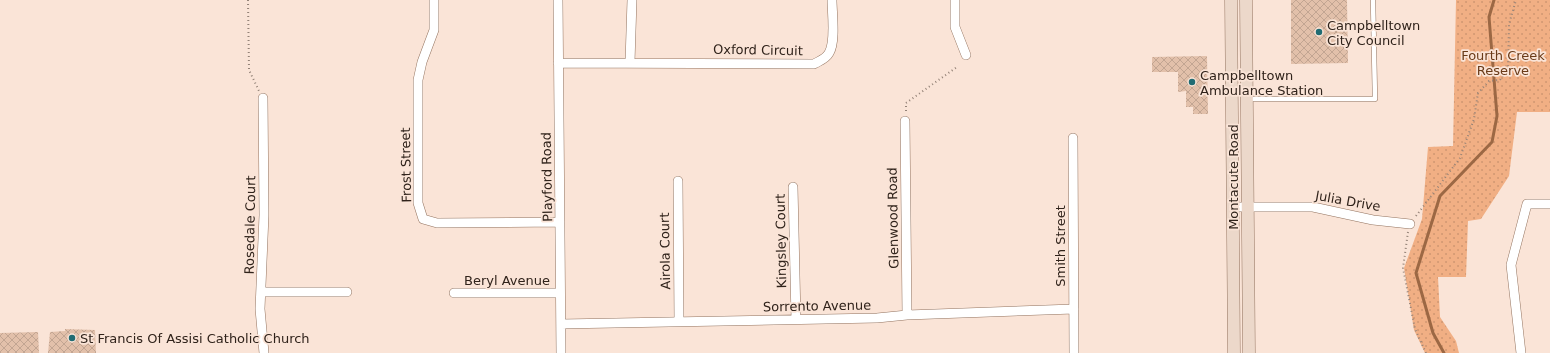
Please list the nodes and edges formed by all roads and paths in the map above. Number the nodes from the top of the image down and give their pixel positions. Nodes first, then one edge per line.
1 (248, 0) edge
2 (434, 0) edge
3 (558, 0) edge
4 (632, 0) edge
5 (832, 0) edge
6 (955, 0) edge
7 (1231, 0) edge
8 (1246, 0) edge
9 (1373, 0) edge
10 (1516, 0) edge
11 (966, 54) dead end
12 (630, 62) junction
13 (558, 63) junction
14 (957, 67) dead end
15 (263, 98) joint
16 (1247, 99) junction
17 (905, 121) joint
18 (1073, 138) dead end
19 (678, 181) dead end
20 (793, 187) dead end
21 (1550, 204) edge
22 (1233, 207) junction
23 (1248, 207) junction
24 (560, 222) junction
25 (1410, 224) junction
26 (261, 292) junction
27 (347, 292) dead end
28 (560, 292) junction
29 (454, 293) dead end
30 (1074, 309) junction
31 (907, 315) junction
32 (796, 319) junction
33 (679, 321) junction
34 (561, 324) junction
35 (264, 353) edge
36 (561, 353) edge
37 (1074, 353) edge
38 (1234, 353) edge
39 (1249, 353) edge
40 (1426, 353) edge
41 (1521, 353) edge

1 - 15 path
2 - 24 street, Frost Street
3 - 13 street, Playford Road
4 - 12 street
5 - 12 street, Oxford Circuit
6 - 11 street
7 - 22 main road, Montacute Road
8 - 16 main road, Montacute Road
9 - 16 lane
10 - 25 path
12 - 13 street, Oxford Circuit
13 - 24 street, Playford Road
14 - 17 path
15 - 26 street, Rosedale Court
16 - 23 main road, Montacute Road
17 - 31 street, Glenwood Road
18 - 30 street, Smith Street
19 - 33 street, Airola Court
20 - 32 street, Kingsley Court
21 - 41 street
22 - 23 street, Julia Drive
22 - 38 main road, Montacute Road
23 - 25 street, Julia Drive
23 - 39 main road, Montacute Road
24 - 28 street, Playford Road
25 - 40 path
26 - 27 street
26 - 35 street, Rosedale Court
28 - 29 street, Beryl Avenue
28 - 34 street, Playford Road
30 - 31 street, Sorrento Avenue
30 - 37 street, Smith Street
31 - 32 street, Sorrento Avenue
32 - 33 street, Sorrento Avenue
33 - 34 street, Sorrento Avenue
34 - 36 street, Playford Road

